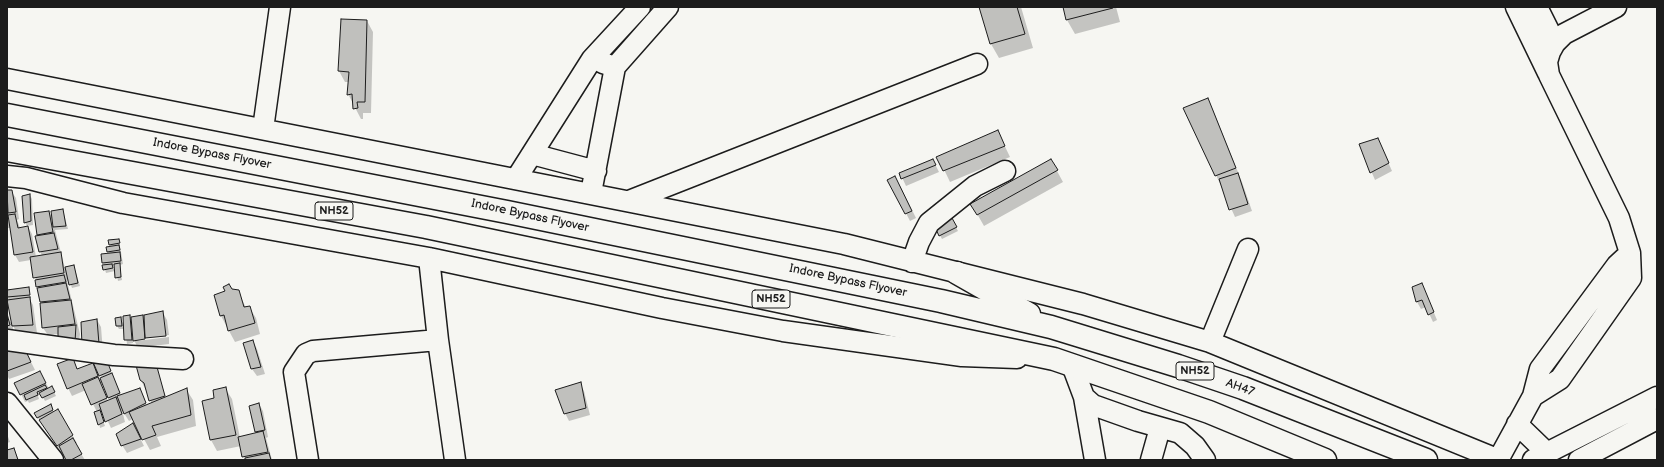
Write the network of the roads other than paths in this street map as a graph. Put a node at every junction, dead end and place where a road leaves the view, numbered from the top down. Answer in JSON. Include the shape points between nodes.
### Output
{"nodes":[{"id":1,"x":280,"y":7,"type":"edge"},
{"id":2,"x":640,"y":7,"type":"edge"},
{"id":3,"x":668,"y":7,"type":"edge"},
{"id":4,"x":1516,"y":7,"type":"edge"},
{"id":5,"x":1537,"y":7,"type":"edge"},
{"id":6,"x":1616,"y":7,"type":"edge"},
{"id":7,"x":1555,"y":43,"type":"junction"},
{"id":8,"x":592,"y":59,"type":"junction"},
{"id":9,"x":977,"y":64,"type":"dead end"},
{"id":10,"x":615,"y":67,"type":"junction"},
{"id":11,"x":1549,"y":75,"type":"junction"},
{"id":12,"x":7,"y":78,"type":"edge"},
{"id":13,"x":7,"y":115,"type":"edge"},
{"id":14,"x":263,"y":129,"type":"junction"},
{"id":15,"x":7,"y":150,"type":"edge"},
{"id":16,"x":532,"y":154,"type":"junction"},
{"id":17,"x":1005,"y":170,"type":"dead end"},
{"id":18,"x":596,"y":171,"type":"junction"},
{"id":19,"x":7,"y":176,"type":"edge"},
{"id":20,"x":516,"y":179,"type":"junction"},
{"id":21,"x":591,"y":193,"type":"junction"},
{"id":22,"x":629,"y":201,"type":"junction"},
{"id":23,"x":1248,"y":249,"type":"dead end"},
{"id":24,"x":429,"y":258,"type":"junction"},
{"id":25,"x":912,"y":262,"type":"junction"},
{"id":26,"x":957,"y":273,"type":"junction"},
{"id":27,"x":1051,"y":327,"type":"junction"},
{"id":28,"x":7,"y":340,"type":"edge"},
{"id":29,"x":438,"y":340,"type":"junction"},
{"id":30,"x":1210,"y":342,"type":"junction"},
{"id":31,"x":1045,"y":357,"type":"junction"},
{"id":32,"x":183,"y":359,"type":"dead end"},
{"id":33,"x":1072,"y":365,"type":"junction"},
{"id":34,"x":1084,"y":397,"type":"junction"},
{"id":35,"x":1657,"y":397,"type":"edge"},
{"id":36,"x":7,"y":403,"type":"edge"},
{"id":37,"x":1657,"y":419,"type":"edge"},
{"id":38,"x":1518,"y":424,"type":"junction"},
{"id":39,"x":1160,"y":428,"type":"junction"},
{"id":40,"x":1540,"y":456,"type":"edge"},
{"id":41,"x":53,"y":460,"type":"edge"},
{"id":42,"x":308,"y":460,"type":"edge"},
{"id":43,"x":455,"y":460,"type":"edge"},
{"id":44,"x":1095,"y":460,"type":"edge"},
{"id":45,"x":1151,"y":460,"type":"edge"},
{"id":46,"x":1205,"y":460,"type":"edge"},
{"id":47,"x":1325,"y":460,"type":"edge"},
{"id":48,"x":1426,"y":460,"type":"edge"},
{"id":49,"x":1498,"y":460,"type":"edge"},
{"id":50,"x":1579,"y":460,"type":"edge"}],
"edges":[{"from":1,"to":14,"type":"street"},
{"from":2,"to":8,"type":"street"},
{"from":3,"to":10,"type":"street"},
{"from":4,"to":11,"type":"street"},
{"from":5,"to":7,"type":"street"},
{"from":6,"to":7,"type":"street","via":[[1564,34]]},
{"from":7,"to":11,"type":"street","via":[[1548,62]]},
{"from":8,"to":10,"type":"street"},
{"from":8,"to":16,"type":"street"},
{"from":9,"to":22,"type":"street"},
{"from":10,"to":18,"type":"street"},
{"from":11,"to":38,"type":"street","via":[[1619,218],[1630,253],[1631,278],[1560,379],[1533,396]]},
{"from":12,"to":14,"type":"street"},
{"from":13,"to":27,"type":"highway","name":"Indore Bypass Flyover","number":"NH52","via":[[466,203],[942,300]]},
{"from":14,"to":20,"type":"street"},
{"from":15,"to":31,"type":"highway","number":"NH52","via":[[497,242]]},
{"from":16,"to":18,"type":"street"},
{"from":16,"to":20,"type":"street"},
{"from":17,"to":25,"type":"street","via":[[975,186],[929,223]]},
{"from":18,"to":21,"type":"street"},
{"from":19,"to":24,"type":"street","via":[[26,178],[123,203]]},
{"from":20,"to":21,"type":"street"},
{"from":21,"to":22,"type":"street"},
{"from":22,"to":25,"type":"street","via":[[844,244]]},
{"from":23,"to":30,"type":"street"},
{"from":24,"to":29,"type":"street"},
{"from":24,"to":31,"type":"street","via":[[783,332],[962,356]]},
{"from":25,"to":26,"type":"street"},
{"from":26,"to":27,"type":"highway"},
{"from":26,"to":30,"type":"street","via":[[1083,304]]},
{"from":27,"to":48,"type":"highway","name":"AH47","number":"NH52","via":[[1178,366]]},
{"from":28,"to":32,"type":"street","via":[[114,355]]},
{"from":29,"to":42,"type":"street","via":[[313,351],[306,354],[294,372]]},
{"from":29,"to":43,"type":"street"},
{"from":30,"to":49,"type":"street"},
{"from":31,"to":33,"type":"highway","number":"NH52"},
{"from":33,"to":34,"type":"street"},
{"from":33,"to":47,"type":"highway","number":"NH52","via":[[1208,412]]},
{"from":34,"to":39,"type":"street","via":[[1093,405]]},
{"from":34,"to":44,"type":"street"},
{"from":35,"to":40,"type":"street"},
{"from":36,"to":41,"type":"street"},
{"from":37,"to":50,"type":"street"},
{"from":38,"to":40,"type":"street"},
{"from":38,"to":49,"type":"street"},
{"from":39,"to":45,"type":"street"},
{"from":39,"to":46,"type":"street","via":[[1180,433],[1195,446]]}]}
